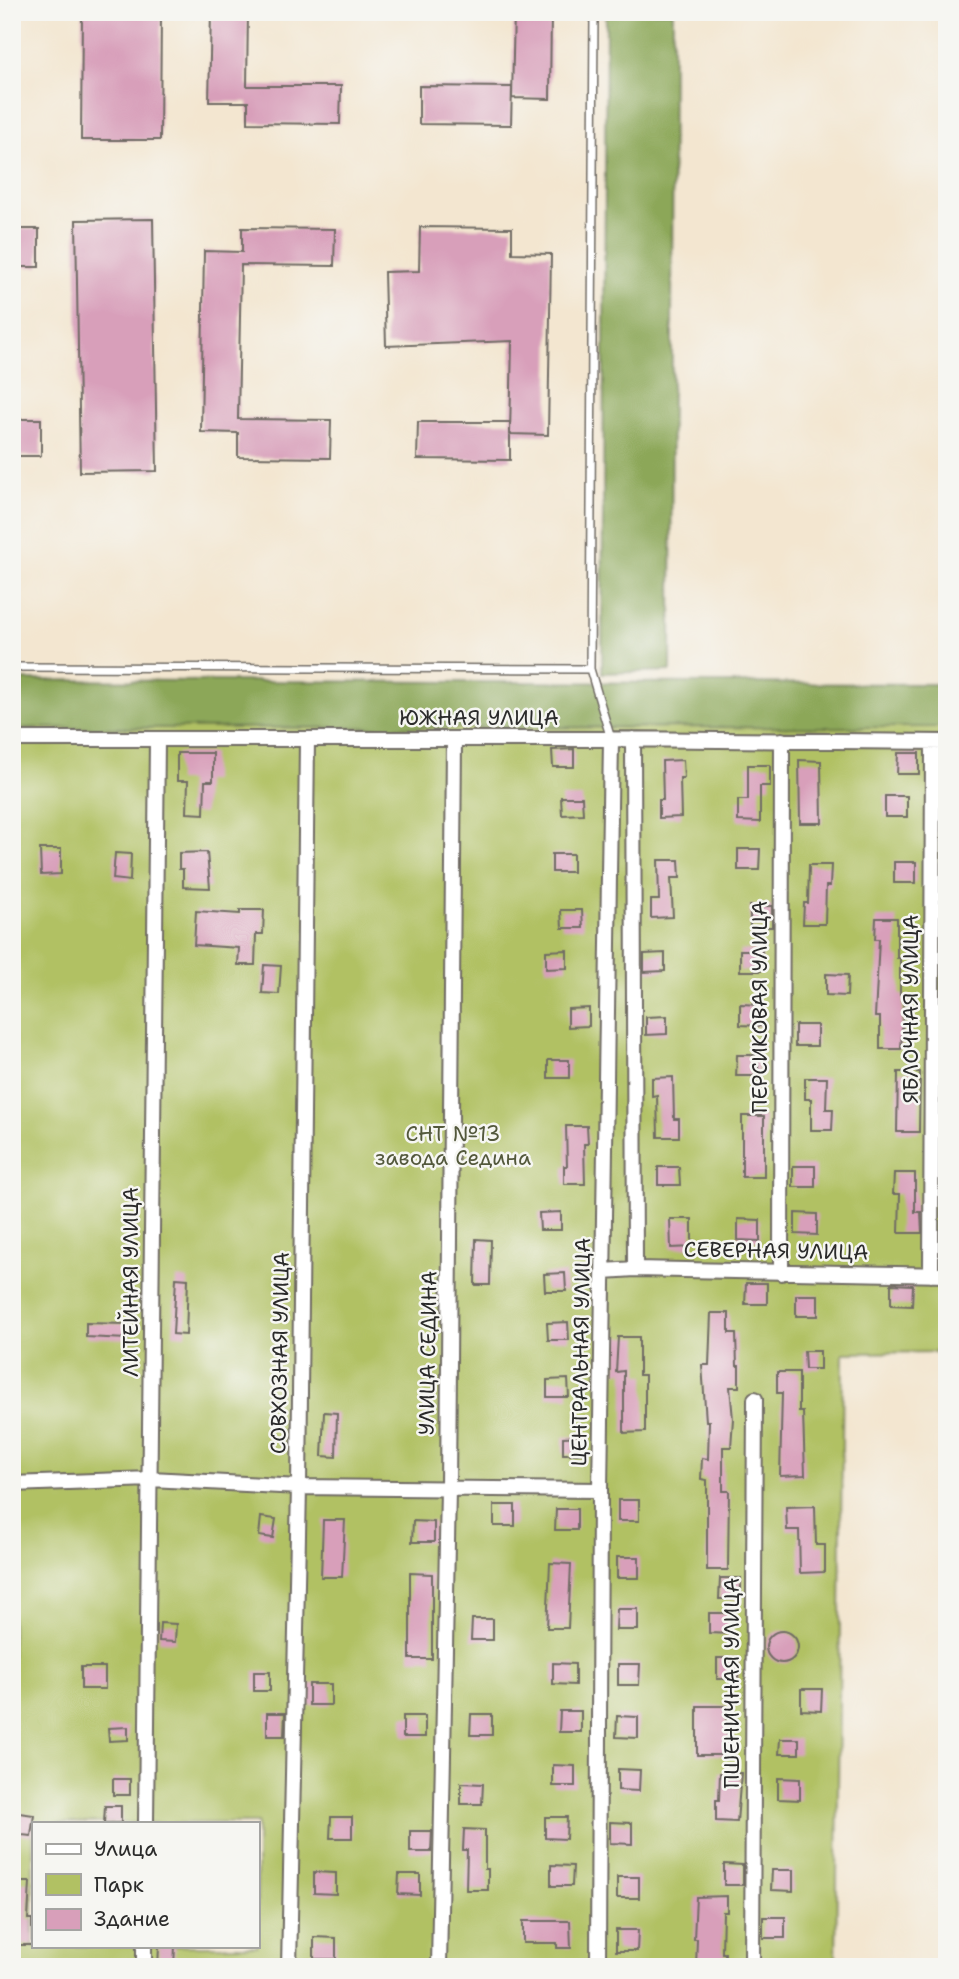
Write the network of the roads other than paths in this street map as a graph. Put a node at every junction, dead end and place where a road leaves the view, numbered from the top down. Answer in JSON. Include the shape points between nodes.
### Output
{"nodes":[{"id":1,"x":594,"y":12,"type":"edge"},
{"id":2,"x":12,"y":667,"type":"edge"},
{"id":3,"x":590,"y":669,"type":"junction"},
{"id":4,"x":12,"y":739,"type":"edge"},
{"id":5,"x":307,"y":739,"type":"junction"},
{"id":6,"x":611,"y":739,"type":"junction"},
{"id":7,"x":633,"y":739,"type":"junction"},
{"id":8,"x":157,"y":740,"type":"junction"},
{"id":9,"x":454,"y":740,"type":"junction"},
{"id":10,"x":782,"y":740,"type":"junction"},
{"id":11,"x":940,"y":743,"type":"edge"},
{"id":12,"x":635,"y":1269,"type":"junction"},
{"id":13,"x":604,"y":1271,"type":"junction"},
{"id":14,"x":781,"y":1273,"type":"junction"},
{"id":15,"x":931,"y":1275,"type":"junction"},
{"id":16,"x":947,"y":1275,"type":"edge"},
{"id":17,"x":755,"y":1399,"type":"dead end"},
{"id":18,"x":151,"y":1479,"type":"junction"},
{"id":19,"x":12,"y":1484,"type":"edge"},
{"id":20,"x":299,"y":1487,"type":"junction"},
{"id":21,"x":447,"y":1489,"type":"junction"},
{"id":22,"x":600,"y":1490,"type":"junction"},
{"id":23,"x":146,"y":1822,"type":"edge"},
{"id":24,"x":144,"y":1948,"type":"edge"},
{"id":25,"x":144,"y":1967,"type":"edge"},
{"id":26,"x":289,"y":1967,"type":"edge"},
{"id":27,"x":439,"y":1967,"type":"edge"},
{"id":28,"x":598,"y":1967,"type":"edge"},
{"id":29,"x":752,"y":1967,"type":"edge"}],
"edges":[{"from":1,"to":3,"type":"lane"},
{"from":2,"to":3,"type":"lane"},
{"from":3,"to":6,"type":"lane"},
{"from":4,"to":8,"type":"street","name":"ЮЖНАЯ УЛИЦА"},
{"from":5,"to":8,"type":"street","name":"ЮЖНАЯ УЛИЦА"},
{"from":5,"to":9,"type":"street","name":"ЮЖНАЯ УЛИЦА"},
{"from":5,"to":20,"type":"street","name":"СОВХОЗНАЯ УЛИЦА"},
{"from":6,"to":7,"type":"street","name":"ЮЖНАЯ УЛИЦА"},
{"from":6,"to":9,"type":"street","name":"ЮЖНАЯ УЛИЦА"},
{"from":6,"to":13,"type":"street","name":"ЦЕНТРАЛЬНАЯ УЛИЦА"},
{"from":7,"to":10,"type":"street","name":"ЮЖНАЯ УЛИЦА"},
{"from":7,"to":12,"type":"street"},
{"from":8,"to":18,"type":"street","name":"ЛИТЕЙНАЯ УЛИЦА"},
{"from":9,"to":21,"type":"street","name":"УЛИЦА СЕДИНА"},
{"from":10,"to":11,"type":"street","name":"ЮЖНАЯ УЛИЦА"},
{"from":10,"to":14,"type":"street","name":"ПЕРСИКОВАЯ УЛИЦА"},
{"from":11,"to":15,"type":"street","name":"ЯБЛОЧНАЯ УЛИЦА"},
{"from":12,"to":13,"type":"street","name":"СЕВЕРНАЯ УЛИЦА"},
{"from":12,"to":14,"type":"street","name":"СЕВЕРНАЯ УЛИЦА"},
{"from":13,"to":22,"type":"street","name":"ЦЕНТРАЛЬНАЯ УЛИЦА"},
{"from":14,"to":15,"type":"street","name":"СЕВЕРНАЯ УЛИЦА"},
{"from":15,"to":16,"type":"street","name":"СЕВЕРНАЯ УЛИЦА"},
{"from":17,"to":29,"type":"street","name":"ПШЕНИЧНАЯ УЛИЦА"},
{"from":18,"to":19,"type":"street"},
{"from":18,"to":20,"type":"street"},
{"from":18,"to":23,"type":"street","name":"ЛИТЕЙНАЯ УЛИЦА"},
{"from":20,"to":21,"type":"street"},
{"from":20,"to":26,"type":"street","name":"СОВХОЗНАЯ УЛИЦА"},
{"from":21,"to":22,"type":"street"},
{"from":21,"to":27,"type":"street","name":"УЛИЦА СЕДИНА"},
{"from":22,"to":28,"type":"street","name":"ЦЕНТРАЛЬНАЯ УЛИЦА"},
{"from":24,"to":25,"type":"street"}]}
